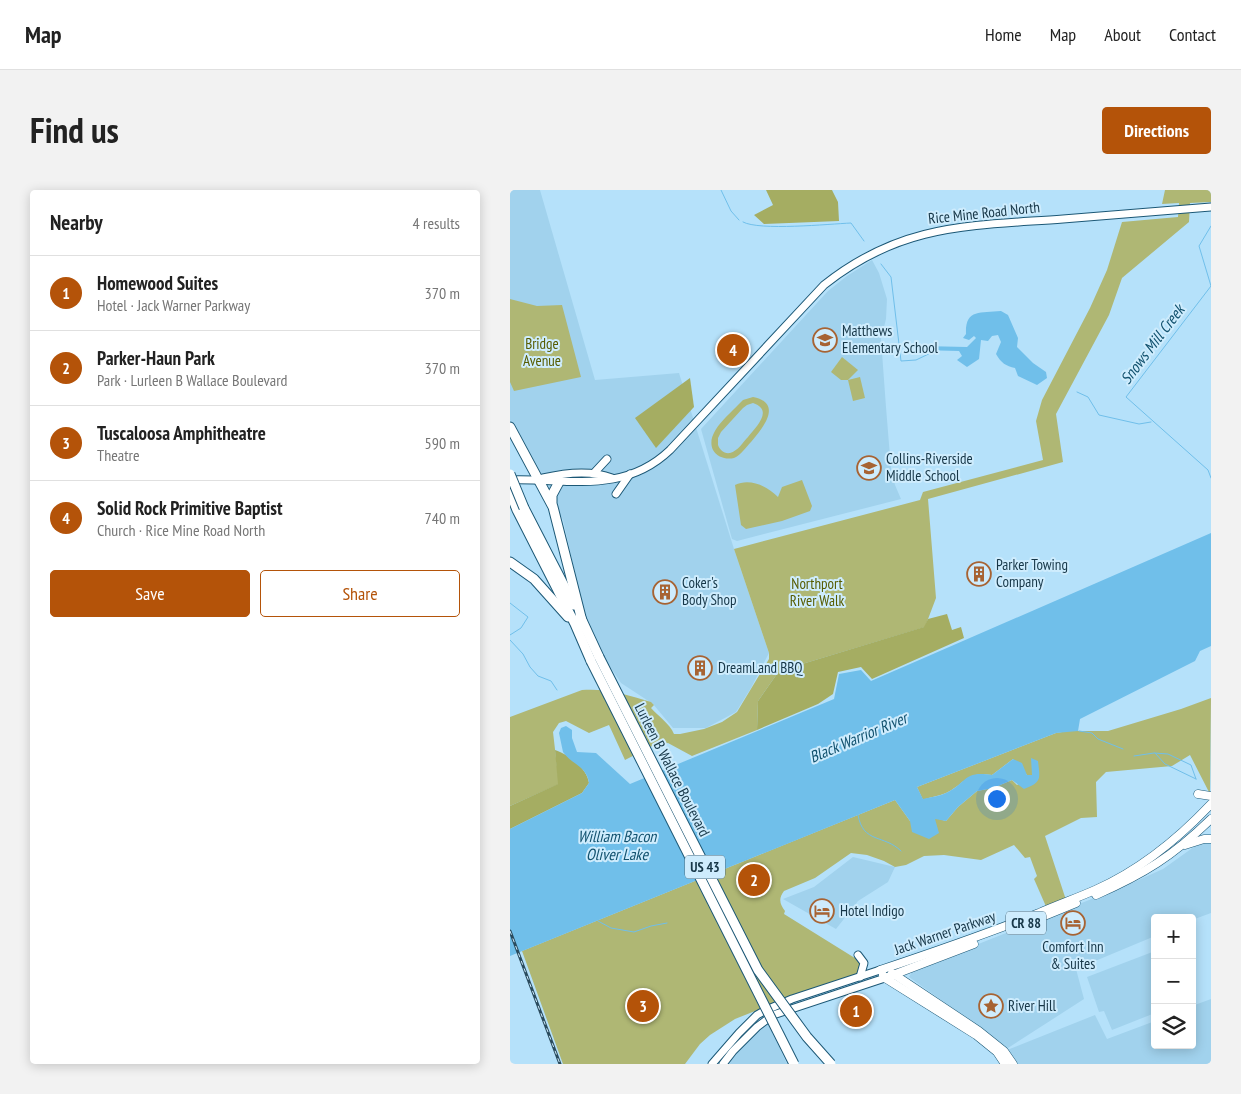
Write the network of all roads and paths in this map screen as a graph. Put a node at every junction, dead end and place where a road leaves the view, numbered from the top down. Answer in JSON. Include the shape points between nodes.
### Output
{"nodes":[{"id":1,"x":1210,"y":207,"type":"edge"},
{"id":2,"x":510,"y":427,"type":"edge"},
{"id":3,"x":607,"y":459,"type":"dead end"},
{"id":4,"x":510,"y":474,"type":"edge"},
{"id":5,"x":594,"y":474,"type":"junction"},
{"id":6,"x":630,"y":474,"type":"junction"},
{"id":7,"x":612,"y":478,"type":"junction"},
{"id":8,"x":538,"y":479,"type":"junction"},
{"id":9,"x":510,"y":480,"type":"edge"},
{"id":10,"x":559,"y":482,"type":"junction"},
{"id":11,"x":510,"y":492,"type":"edge"},
{"id":12,"x":616,"y":494,"type":"dead end"},
{"id":13,"x":553,"y":507,"type":"junction"},
{"id":14,"x":521,"y":509,"type":"junction"},
{"id":15,"x":510,"y":562,"type":"edge"},
{"id":16,"x":578,"y":622,"type":"junction"},
{"id":17,"x":595,"y":659,"type":"junction"},
{"id":18,"x":1198,"y":794,"type":"dead end"},
{"id":19,"x":1211,"y":796,"type":"edge"},
{"id":20,"x":1210,"y":808,"type":"edge"},
{"id":21,"x":1211,"y":819,"type":"edge"},
{"id":22,"x":1211,"y":839,"type":"edge"},
{"id":23,"x":1183,"y":845,"type":"junction"},
{"id":24,"x":858,"y":954,"type":"dead end"},
{"id":25,"x":913,"y":967,"type":"junction"},
{"id":26,"x":880,"y":970,"type":"junction"},
{"id":27,"x":895,"y":974,"type":"junction"},
{"id":28,"x":860,"y":976,"type":"junction"},
{"id":29,"x":885,"y":978,"type":"junction"},
{"id":30,"x":910,"y":984,"type":"junction"},
{"id":31,"x":712,"y":1064,"type":"edge"},
{"id":32,"x":723,"y":1064,"type":"edge"},
{"id":33,"x":794,"y":1064,"type":"edge"},
{"id":34,"x":831,"y":1064,"type":"edge"},
{"id":35,"x":1006,"y":1064,"type":"edge"},
{"id":36,"x":1013,"y":1064,"type":"edge"}],
"edges":[{"from":1,"to":6,"type":"main road","name":"Rice Mine Road North","via":[[972,226],[925,233],[897,242],[848,266],[824,285],[670,450],[650,466]]},
{"from":2,"to":8,"type":"highway"},
{"from":3,"to":5,"type":"main road"},
{"from":4,"to":14,"type":"highway","name":"Lurleen B Wallace Boulevard","number":"US 43","bridge":true},
{"from":5,"to":7,"type":"main road"},
{"from":5,"to":8,"type":"main road"},
{"from":6,"to":7,"type":"main road","name":"Rice Mine Road North"},
{"from":6,"to":12,"type":"main road"},
{"from":7,"to":10,"type":"main road","name":"Rice Mine Road North"},
{"from":8,"to":9,"type":"main road"},
{"from":8,"to":10,"type":"main road","name":"Rice Mine Road North"},
{"from":8,"to":13,"type":"highway"},
{"from":10,"to":13,"type":"highway","via":[[552,495]]},
{"from":11,"to":14,"type":"highway","name":"Lurleen B Wallace Boulevard","number":"US 43"},
{"from":13,"to":16,"type":"highway","via":[[565,548]]},
{"from":14,"to":16,"type":"highway","name":"Lurleen B Wallace Boulevard","number":"US 43"},
{"from":15,"to":16,"type":"highway","via":[[534,579]]},
{"from":16,"to":17,"type":"highway","name":"Lurleen B Wallace Boulevard","number":"US 43"},
{"from":17,"to":33,"type":"highway","name":"Lurleen B Wallace Boulevard","number":"US 43","bridge":true},
{"from":17,"to":34,"type":"highway","name":"Lurleen B Wallace Boulevard","number":"US 43","bridge":true,"via":[[758,970]]},
{"from":18,"to":19,"type":"main road"},
{"from":20,"to":26,"type":"main road","name":"Jack Warner Parkway","via":[[1145,862],[1105,886],[952,946]]},
{"from":21,"to":23,"type":"main road","name":"Jack Warner Parkway","number":"CR 88"},
{"from":22,"to":23,"type":"main road"},
{"from":23,"to":25,"type":"main road","name":"Jack Warner Parkway","number":"CR 88","via":[[1138,876],[1111,889]]},
{"from":24,"to":28,"type":"main road","via":[[864,963]]},
{"from":25,"to":27,"type":"main road","name":"Jack Warner Parkway","number":"CR 88"},
{"from":25,"to":30,"type":"main road","via":[[907,972]]},
{"from":26,"to":27,"type":"main road"},
{"from":26,"to":28,"type":"main road","name":"Jack Warner Parkway"},
{"from":26,"to":29,"type":"main road"},
{"from":27,"to":29,"type":"main road","name":"Jack Warner Parkway","number":"CR 88"},
{"from":27,"to":30,"type":"main road"},
{"from":28,"to":31,"type":"main road","name":"Jack Warner Parkway","via":[[757,1014]]},
{"from":29,"to":32,"type":"main road","name":"Jack Warner Parkway","number":"CR 88","via":[[773,1015],[756,1027]]},
{"from":29,"to":35,"type":"main road","via":[[976,1035]]},
{"from":30,"to":36,"type":"main road","via":[[979,1030],[1004,1051]]}]}
